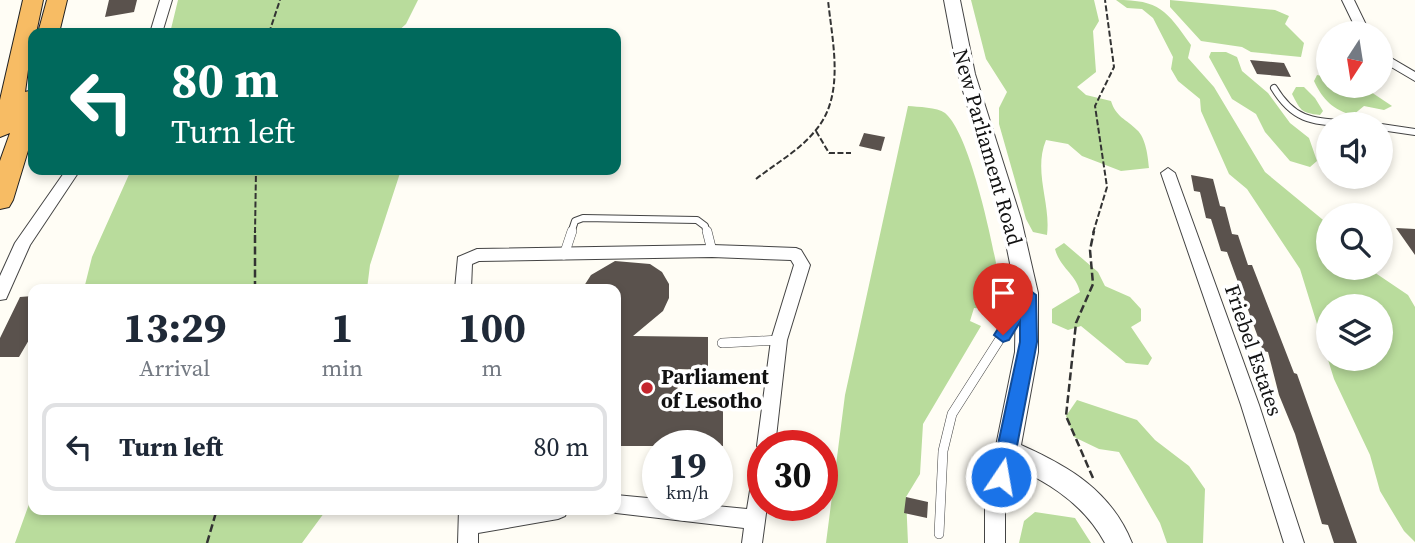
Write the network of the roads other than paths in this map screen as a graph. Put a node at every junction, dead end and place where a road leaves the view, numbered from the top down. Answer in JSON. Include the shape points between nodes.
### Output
{"nodes":[{"id":1,"x":33,"y":0,"type":"edge"},
{"id":2,"x":57,"y":0,"type":"edge"},
{"id":3,"x":166,"y":0,"type":"edge"},
{"id":4,"x":952,"y":0,"type":"edge"},
{"id":5,"x":1348,"y":0,"type":"edge"},
{"id":6,"x":1358,"y":21,"type":"edge"},
{"id":7,"x":50,"y":28,"type":"edge"},
{"id":8,"x":158,"y":28,"type":"edge"},
{"id":9,"x":1393,"y":63,"type":"edge"},
{"id":10,"x":1415,"y":77,"type":"edge"},
{"id":11,"x":1274,"y":88,"type":"dead end"},
{"id":12,"x":28,"y":113,"type":"edge"},
{"id":13,"x":1316,"y":120,"type":"edge"},
{"id":14,"x":0,"y":129,"type":"edge"},
{"id":15,"x":1393,"y":129,"type":"edge"},
{"id":16,"x":1415,"y":132,"type":"edge"},
{"id":17,"x":1168,"y":173,"type":"dead end"},
{"id":18,"x":70,"y":175,"type":"edge"},
{"id":19,"x":0,"y":200,"type":"edge"},
{"id":20,"x":712,"y":251,"type":"junction"},
{"id":21,"x":564,"y":255,"type":"junction"},
{"id":22,"x":463,"y":284,"type":"edge"},
{"id":23,"x":0,"y":294,"type":"edge"},
{"id":24,"x":1028,"y":295,"type":"junction"},
{"id":25,"x":779,"y":340,"type":"junction"},
{"id":26,"x":722,"y":343,"type":"dead end"},
{"id":27,"x":768,"y":430,"type":"edge"},
{"id":28,"x":1007,"y":451,"type":"junction"},
{"id":29,"x":621,"y":505,"type":"edge"},
{"id":30,"x":526,"y":515,"type":"edge"},
{"id":31,"x":747,"y":519,"type":"edge"},
{"id":32,"x":756,"y":521,"type":"edge"},
{"id":33,"x":468,"y":526,"type":"edge"},
{"id":34,"x":939,"y":534,"type":"dead end"},
{"id":35,"x":752,"y":543,"type":"edge"},
{"id":36,"x":995,"y":543,"type":"edge"},
{"id":37,"x":1119,"y":543,"type":"edge"},
{"id":38,"x":1294,"y":543,"type":"edge"}],
"edges":[{"from":1,"to":14,"type":"highway","via":[[10,107]]},
{"from":2,"to":7,"type":"highway"},
{"from":3,"to":8,"type":"street"},
{"from":4,"to":24,"type":"street","name":"New Parliament Road","via":[[964,72],[1016,235]]},
{"from":5,"to":6,"type":"street"},
{"from":9,"to":10,"type":"street"},
{"from":11,"to":13,"type":"lane","via":[[1289,112]]},
{"from":12,"to":19,"type":"highway"},
{"from":15,"to":16,"type":"lane"},
{"from":17,"to":38,"type":"street","name":"Friebel Estates"},
{"from":18,"to":23,"type":"street","via":[[23,243]]},
{"from":20,"to":21,"type":"street"},
{"from":20,"to":21,"type":"lane","via":[[705,226],[697,220],[583,218],[570,229]]},
{"from":20,"to":25,"type":"street","via":[[786,251],[801,258]]},
{"from":21,"to":22,"type":"street","via":[[470,257],[462,266]]},
{"from":24,"to":28,"type":"street","name":"New Parliament Road","via":[[1028,342]]},
{"from":24,"to":34,"type":"lane","via":[[953,414],[943,451]]},
{"from":25,"to":26,"type":"lane"},
{"from":25,"to":27,"type":"street"},
{"from":28,"to":36,"type":"street","name":"New Parliament Road","via":[[995,503]]},
{"from":28,"to":37,"type":"street","via":[[1061,475],[1087,493]]},
{"from":29,"to":31,"type":"street"},
{"from":30,"to":33,"type":"street"},
{"from":32,"to":35,"type":"street"}]}
